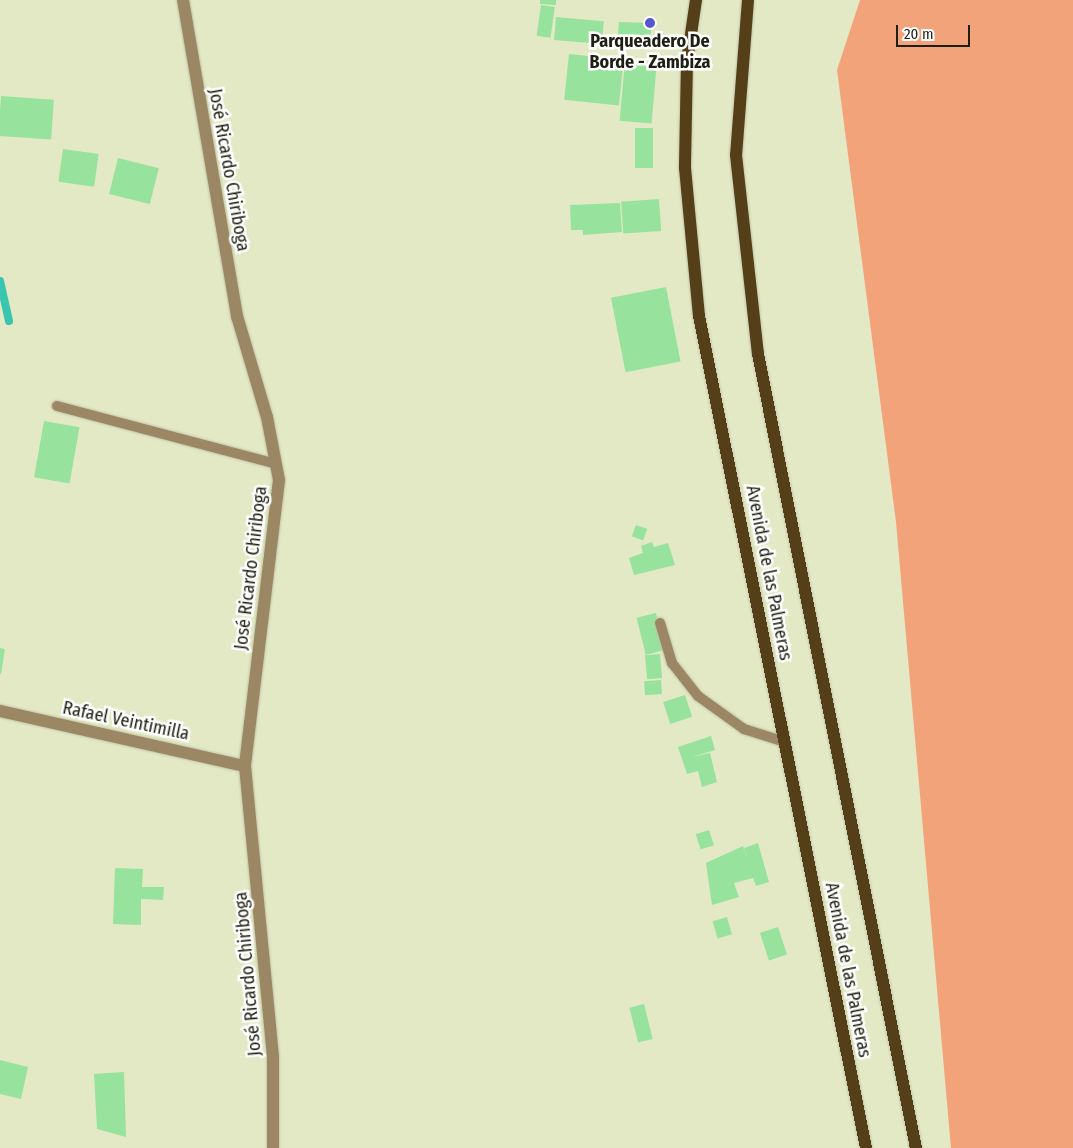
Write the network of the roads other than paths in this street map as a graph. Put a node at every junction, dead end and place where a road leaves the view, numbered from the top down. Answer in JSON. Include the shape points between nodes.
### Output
{"nodes":[{"id":1,"x":183,"y":0,"type":"edge"},
{"id":2,"x":696,"y":0,"type":"edge"},
{"id":3,"x":748,"y":0,"type":"edge"},
{"id":4,"x":57,"y":406,"type":"dead end"},
{"id":5,"x":276,"y":464,"type":"junction"},
{"id":6,"x":660,"y":624,"type":"dead end"},
{"id":7,"x":0,"y":712,"type":"edge"},
{"id":8,"x":784,"y":742,"type":"junction"},
{"id":9,"x":245,"y":766,"type":"junction"},
{"id":10,"x":273,"y":1148,"type":"edge"},
{"id":11,"x":866,"y":1148,"type":"edge"},
{"id":12,"x":916,"y":1148,"type":"edge"}],
"edges":[{"from":1,"to":5,"type":"street","name":"José Ricardo Chiriboga","via":[[237,316]]},
{"from":2,"to":8,"type":"main road","name":"Avenida de las Palmeras","via":[[687,61],[685,168],[700,316]]},
{"from":3,"to":12,"type":"main road","name":"Avenida de las Palmeras","via":[[736,155],[758,354]]},
{"from":4,"to":5,"type":"lane"},
{"from":5,"to":9,"type":"street","name":"José Ricardo Chiriboga","via":[[279,480]]},
{"from":6,"to":8,"type":"lane","via":[[672,663],[698,696],[744,729]]},
{"from":7,"to":9,"type":"street","name":"Rafael Veintimilla"},
{"from":8,"to":11,"type":"main road","name":"Avenida de las Palmeras"},
{"from":9,"to":10,"type":"street","name":"José Ricardo Chiriboga","via":[[273,1057]]}]}
